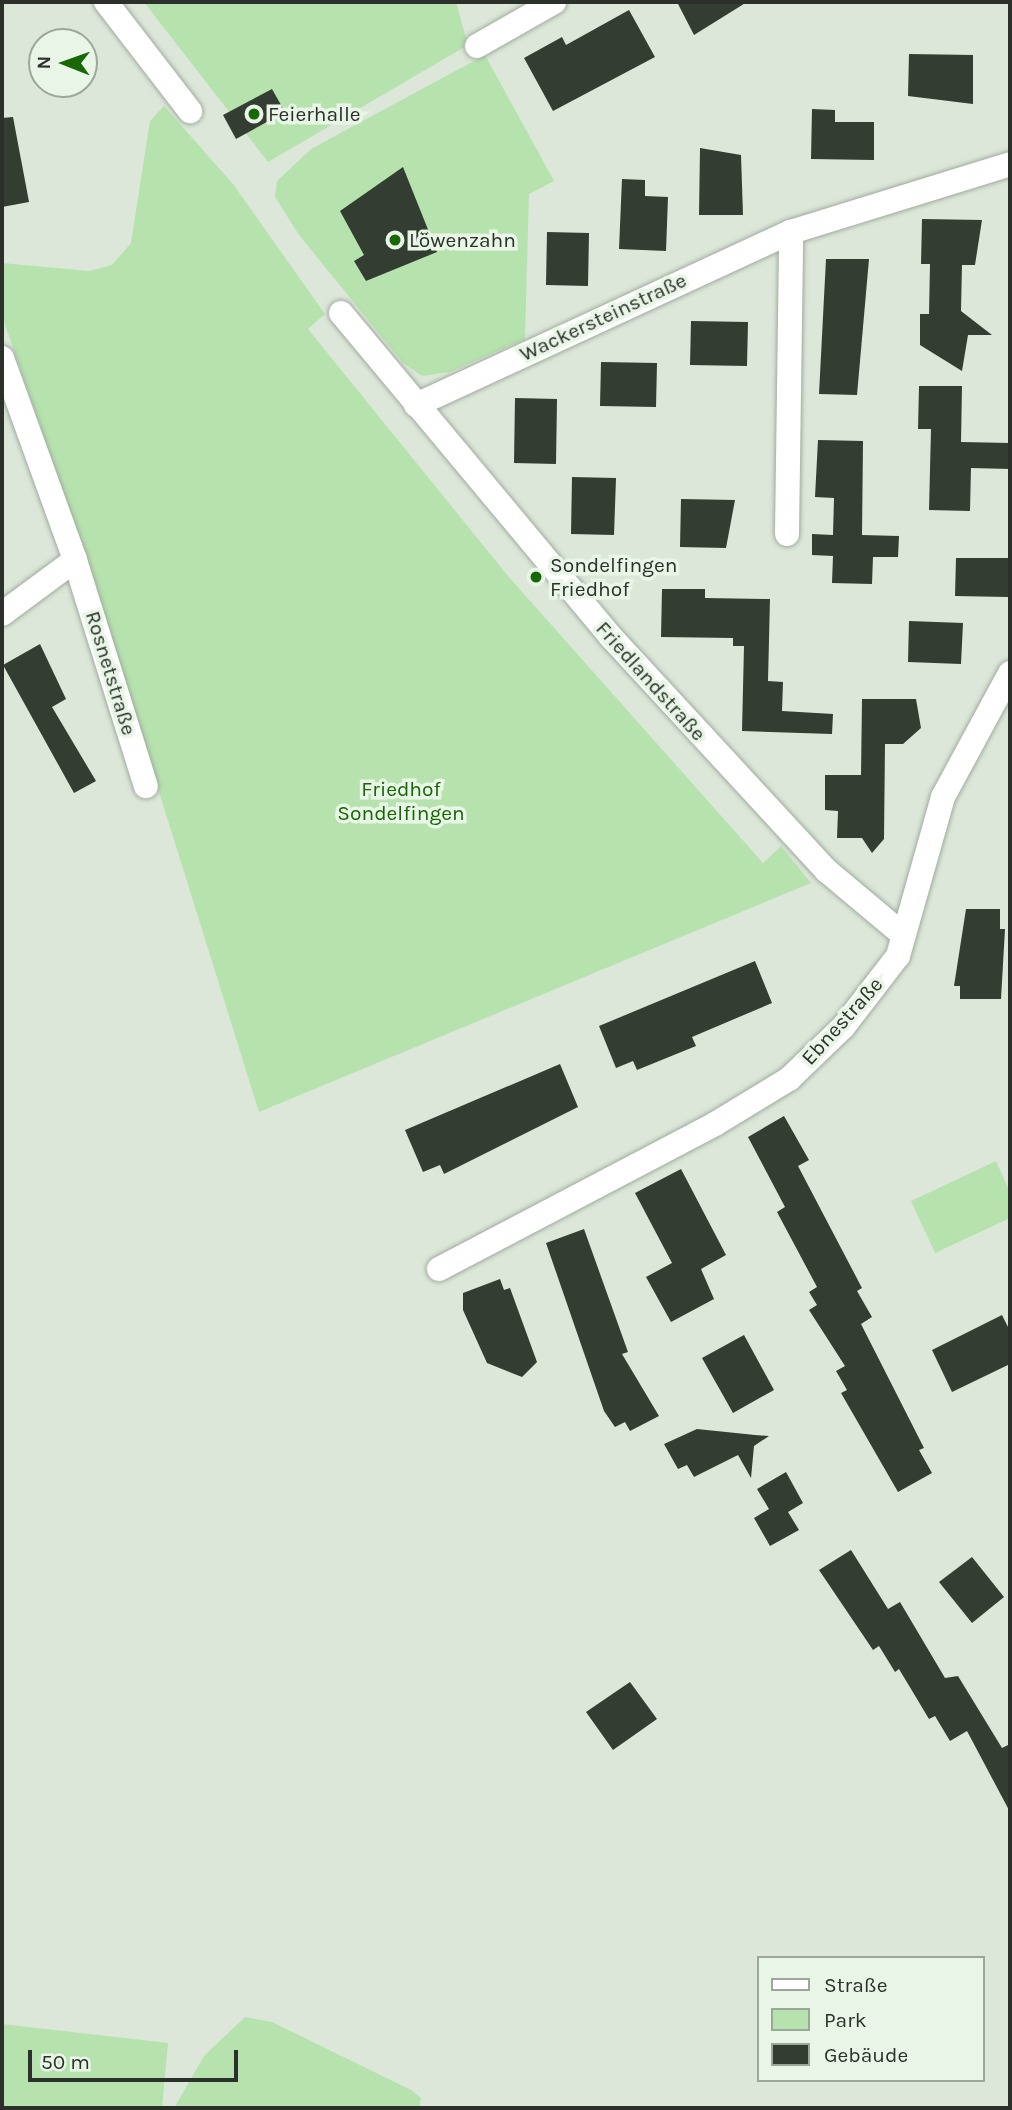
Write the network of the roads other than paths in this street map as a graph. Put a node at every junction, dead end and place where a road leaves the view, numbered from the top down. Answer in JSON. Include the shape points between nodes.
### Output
{"nodes":[{"id":1,"x":106,"y":2,"type":"edge"},
{"id":2,"x":554,"y":2,"type":"edge"},
{"id":3,"x":477,"y":46,"type":"dead end"},
{"id":4,"x":190,"y":111,"type":"dead end"},
{"id":5,"x":1010,"y":164,"type":"edge"},
{"id":6,"x":791,"y":232,"type":"junction"},
{"id":7,"x":341,"y":313,"type":"dead end"},
{"id":8,"x":2,"y":358,"type":"edge"},
{"id":9,"x":416,"y":405,"type":"junction"},
{"id":10,"x":788,"y":534,"type":"dead end"},
{"id":11,"x":75,"y":559,"type":"junction"},
{"id":12,"x":2,"y":614,"type":"edge"},
{"id":13,"x":1010,"y":673,"type":"edge"},
{"id":14,"x":146,"y":786,"type":"dead end"},
{"id":15,"x":901,"y":933,"type":"junction"},
{"id":16,"x":439,"y":1269,"type":"dead end"}],
"edges":[{"from":1,"to":4,"type":"street"},
{"from":2,"to":3,"type":"street"},
{"from":5,"to":6,"type":"street","name":"Wackersteinstraße"},
{"from":6,"to":9,"type":"street","name":"Wackersteinstraße"},
{"from":6,"to":10,"type":"street"},
{"from":7,"to":9,"type":"street","name":"Friedlandstraße"},
{"from":8,"to":11,"type":"street","name":"Rosnetstraße"},
{"from":9,"to":15,"type":"street","name":"Friedlandstraße","via":[[722,759],[827,871]]},
{"from":11,"to":12,"type":"street"},
{"from":11,"to":14,"type":"street","name":"Rosnetstraße"},
{"from":13,"to":15,"type":"street","name":"Ebnestraße","via":[[943,797]]},
{"from":15,"to":16,"type":"street","name":"Ebnestraße","via":[[898,956],[844,1026],[789,1079]]}]}
